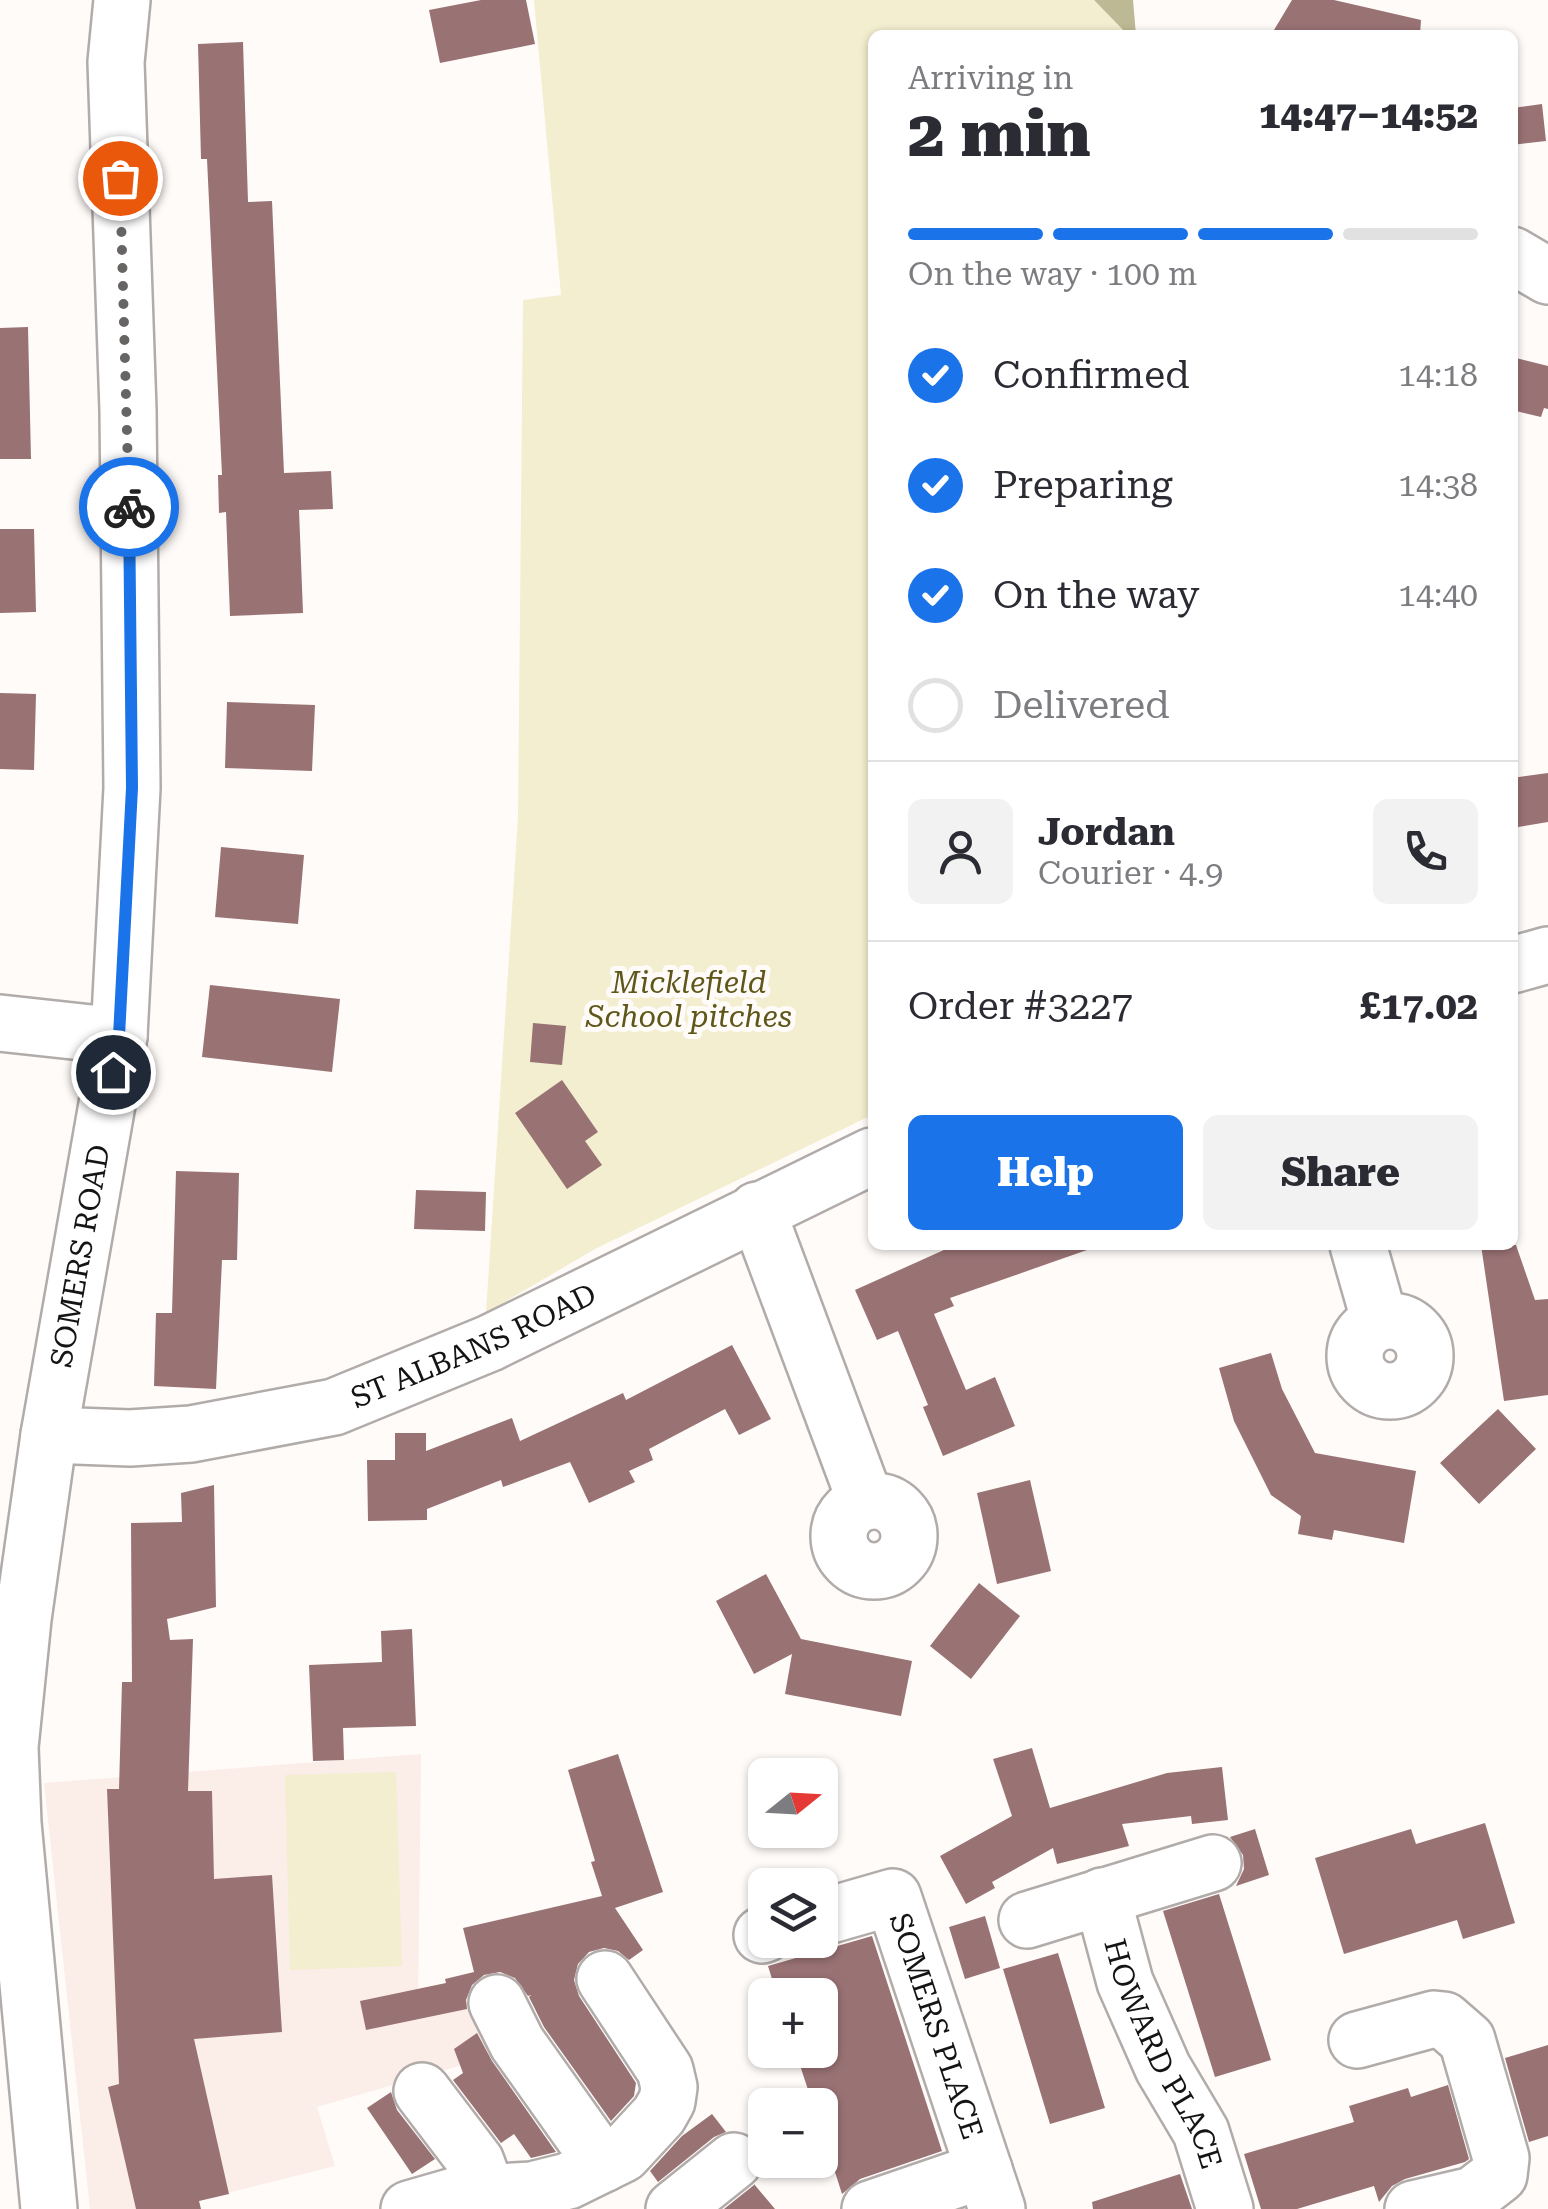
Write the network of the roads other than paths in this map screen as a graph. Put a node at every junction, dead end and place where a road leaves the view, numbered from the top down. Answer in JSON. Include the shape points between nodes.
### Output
{"nodes":[{"id":1,"x":122,"y":0,"type":"edge"},
{"id":2,"x":1518,"y":259,"type":"edge"},
{"id":3,"x":1548,"y":276,"type":"edge"},
{"id":4,"x":1548,"y":956,"type":"edge"},
{"id":5,"x":1518,"y":964,"type":"edge"},
{"id":6,"x":0,"y":1023,"type":"edge"},
{"id":7,"x":119,"y":1036,"type":"junction"},
{"id":8,"x":868,"y":1158,"type":"edge"},
{"id":9,"x":757,"y":1210,"type":"junction"},
{"id":10,"x":1359,"y":1250,"type":"edge"},
{"id":11,"x":1380,"y":1322,"type":"dead end"},
{"id":12,"x":50,"y":1435,"type":"junction"},
{"id":13,"x":20,"y":1491,"type":"edge"},
{"id":14,"x":866,"y":1502,"type":"dead end"},
{"id":15,"x":1214,"y":1862,"type":"dead end"},
{"id":16,"x":1102,"y":1896,"type":"junction"},
{"id":17,"x":838,"y":1913,"type":"edge"},
{"id":18,"x":1027,"y":1920,"type":"dead end"},
{"id":19,"x":605,"y":1979,"type":"dead end"},
{"id":20,"x":497,"y":2003,"type":"dead end"},
{"id":21,"x":1357,"y":2040,"type":"dead end"},
{"id":22,"x":422,"y":2091,"type":"dead end"},
{"id":23,"x":613,"y":2159,"type":"junction"},
{"id":24,"x":734,"y":2161,"type":"dead end"},
{"id":25,"x":990,"y":2190,"type":"edge"},
{"id":26,"x":486,"y":2192,"type":"junction"},
{"id":27,"x":49,"y":2209,"type":"edge"},
{"id":28,"x":409,"y":2209,"type":"edge"},
{"id":29,"x":672,"y":2209,"type":"edge"},
{"id":30,"x":870,"y":2209,"type":"edge"},
{"id":31,"x":1225,"y":2209,"type":"edge"},
{"id":32,"x":1413,"y":2209,"type":"edge"}],
"edges":[{"from":1,"to":7,"type":"street","name":"SOMERS ROAD","via":[[116,62],[132,788]]},
{"from":2,"to":3,"type":"street"},
{"from":4,"to":5,"type":"street"},
{"from":6,"to":7,"type":"street"},
{"from":7,"to":12,"type":"street","name":"SOMERS ROAD"},
{"from":8,"to":9,"type":"street","name":"ST ALBANS ROAD"},
{"from":9,"to":12,"type":"street","name":"ST ALBANS ROAD","via":[[490,1343],[334,1407],[191,1434]]},
{"from":9,"to":14,"type":"street"},
{"from":10,"to":11,"type":"street"},
{"from":12,"to":13,"type":"street","name":"SOMERS ROAD"},
{"from":13,"to":27,"type":"street","name":"SOMERS ROAD","via":[[23,1618],[10,1747]]},
{"from":15,"to":16,"type":"street","name":"HOWARD PLACE"},
{"from":16,"to":18,"type":"street","name":"HOWARD PLACE"},
{"from":16,"to":31,"type":"street","name":"HOWARD PLACE","via":[[1125,1982],[1201,2132]]},
{"from":17,"to":25,"type":"street","name":"SOMERS PLACE","via":[[893,1898]]},
{"from":19,"to":23,"type":"street","via":[[665,2070],[669,2087],[659,2115]]},
{"from":20,"to":23,"type":"street","via":[[517,2043]]},
{"from":21,"to":32,"type":"street","via":[[1444,2020],[1466,2040],[1475,2061],[1501,2158],[1499,2175],[1473,2195]]},
{"from":22,"to":26,"type":"street","via":[[476,2162]]},
{"from":23,"to":26,"type":"street","via":[[568,2182]]},
{"from":23,"to":29,"type":"street"},
{"from":24,"to":29,"type":"street"},
{"from":25,"to":30,"type":"street","name":"SOMERS PLACE"},
{"from":26,"to":28,"type":"street"}]}
